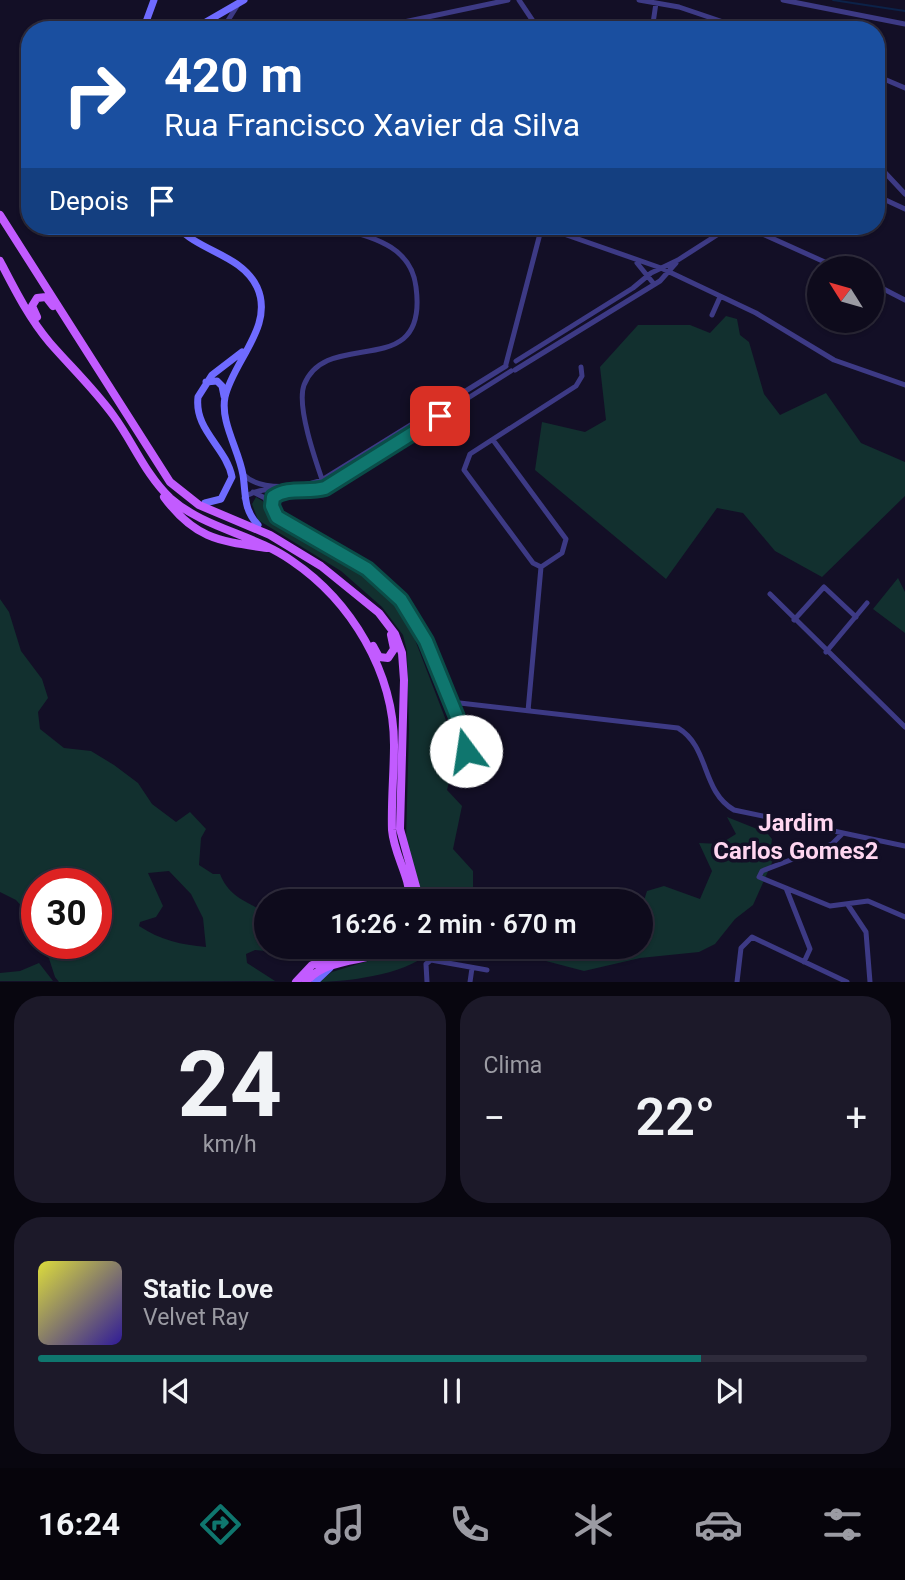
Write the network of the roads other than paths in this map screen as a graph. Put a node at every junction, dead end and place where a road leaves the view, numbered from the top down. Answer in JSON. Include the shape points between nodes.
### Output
{"nodes":[{"id":1,"x":154,"y":0,"type":"edge"},
{"id":2,"x":508,"y":0,"type":"edge"},
{"id":3,"x":519,"y":0,"type":"edge"},
{"id":4,"x":641,"y":0,"type":"edge"},
{"id":5,"x":783,"y":0,"type":"edge"},
{"id":6,"x":241,"y":2,"type":"edge"},
{"id":7,"x":656,"y":3,"type":"junction"},
{"id":8,"x":146,"y":21,"type":"edge"},
{"id":9,"x":208,"y":21,"type":"edge"},
{"id":10,"x":228,"y":21,"type":"edge"},
{"id":11,"x":409,"y":21,"type":"edge"},
{"id":12,"x":533,"y":21,"type":"edge"},
{"id":13,"x":653,"y":21,"type":"edge"},
{"id":14,"x":722,"y":21,"type":"edge"},
{"id":15,"x":905,"y":24,"type":"edge"},
{"id":16,"x":885,"y":79,"type":"edge"},
{"id":17,"x":905,"y":79,"type":"edge"},
{"id":18,"x":895,"y":83,"type":"junction"},
{"id":19,"x":905,"y":88,"type":"edge"},
{"id":20,"x":885,"y":173,"type":"edge"},
{"id":21,"x":905,"y":194,"type":"edge"},
{"id":22,"x":885,"y":200,"type":"edge"},
{"id":23,"x":905,"y":209,"type":"edge"},
{"id":24,"x":0,"y":215,"type":"edge"},
{"id":25,"x":187,"y":235,"type":"edge"},
{"id":26,"x":362,"y":235,"type":"edge"},
{"id":27,"x":540,"y":235,"type":"edge"},
{"id":28,"x":566,"y":235,"type":"edge"},
{"id":29,"x":715,"y":235,"type":"edge"},
{"id":30,"x":765,"y":235,"type":"edge"},
{"id":31,"x":811,"y":256,"type":"edge"},
{"id":32,"x":678,"y":260,"type":"junction"},
{"id":33,"x":0,"y":261,"type":"edge"},
{"id":34,"x":634,"y":261,"type":"junction"},
{"id":35,"x":660,"y":268,"type":"junction"},
{"id":36,"x":667,"y":274,"type":"junction"},
{"id":37,"x":648,"y":276,"type":"junction"},
{"id":38,"x":654,"y":284,"type":"junction"},
{"id":39,"x":884,"y":289,"type":"edge"},
{"id":40,"x":720,"y":297,"type":"junction"},
{"id":41,"x":905,"y":299,"type":"edge"},
{"id":42,"x":712,"y":315,"type":"dead end"},
{"id":43,"x":512,"y":341,"type":"junction"},
{"id":44,"x":246,"y":349,"type":"junction"},
{"id":45,"x":526,"y":354,"type":"junction"},
{"id":46,"x":515,"y":360,"type":"junction"},
{"id":47,"x":530,"y":360,"type":"junction"},
{"id":48,"x":506,"y":365,"type":"junction"},
{"id":49,"x":581,"y":367,"type":"dead end"},
{"id":50,"x":513,"y":371,"type":"junction"},
{"id":51,"x":206,"y":382,"type":"junction"},
{"id":52,"x":905,"y":385,"type":"edge"},
{"id":53,"x":224,"y":400,"type":"junction"},
{"id":54,"x":117,"y":401,"type":"junction"},
{"id":55,"x":128,"y":417,"type":"junction"},
{"id":56,"x":493,"y":440,"type":"junction"},
{"id":57,"x":243,"y":474,"type":"junction"},
{"id":58,"x":322,"y":480,"type":"junction"},
{"id":59,"x":157,"y":483,"type":"junction"},
{"id":60,"x":325,"y":488,"type":"junction"},
{"id":61,"x":270,"y":491,"type":"junction"},
{"id":62,"x":253,"y":492,"type":"junction"},
{"id":63,"x":244,"y":498,"type":"junction"},
{"id":64,"x":205,"y":503,"type":"junction"},
{"id":65,"x":277,"y":517,"type":"junction"},
{"id":66,"x":205,"y":521,"type":"junction"},
{"id":67,"x":258,"y":525,"type":"junction"},
{"id":68,"x":278,"y":551,"type":"junction"},
{"id":69,"x":321,"y":566,"type":"junction"},
{"id":70,"x":541,"y":567,"type":"junction"},
{"id":71,"x":770,"y":594,"type":"dead end"},
{"id":72,"x":867,"y":603,"type":"dead end"},
{"id":73,"x":856,"y":617,"type":"junction"},
{"id":74,"x":793,"y":620,"type":"junction"},
{"id":75,"x":826,"y":652,"type":"junction"},
{"id":76,"x":451,"y":702,"type":"junction"},
{"id":77,"x":528,"y":711,"type":"junction"},
{"id":78,"x":905,"y":727,"type":"edge"},
{"id":79,"x":460,"y":785,"type":"dead end"},
{"id":80,"x":842,"y":834,"type":"junction"},
{"id":81,"x":905,"y":846,"type":"edge"},
{"id":82,"x":786,"y":888,"type":"junction"},
{"id":83,"x":409,"y":889,"type":"edge"},
{"id":84,"x":417,"y":889,"type":"edge"},
{"id":85,"x":848,"y":905,"type":"junction"},
{"id":86,"x":905,"y":917,"type":"edge"},
{"id":87,"x":333,"y":959,"type":"edge"},
{"id":88,"x":362,"y":959,"type":"edge"},
{"id":89,"x":803,"y":962,"type":"junction"},
{"id":90,"x":334,"y":965,"type":"junction"},
{"id":91,"x":472,"y":968,"type":"junction"},
{"id":92,"x":487,"y":970,"type":"dead end"},
{"id":93,"x":315,"y":981,"type":"edge"},
{"id":94,"x":296,"y":982,"type":"edge"},
{"id":95,"x":306,"y":982,"type":"edge"},
{"id":96,"x":427,"y":982,"type":"edge"},
{"id":97,"x":470,"y":982,"type":"edge"},
{"id":98,"x":737,"y":982,"type":"edge"},
{"id":99,"x":847,"y":982,"type":"edge"},
{"id":100,"x":870,"y":982,"type":"edge"}],
"edges":[{"from":1,"to":8,"type":"main road"},
{"from":2,"to":11,"type":"street"},
{"from":3,"to":12,"type":"street"},
{"from":4,"to":7,"type":"street"},
{"from":5,"to":15,"type":"street"},
{"from":6,"to":9,"type":"main road"},
{"from":6,"to":10,"type":"street"},
{"from":7,"to":13,"type":"street"},
{"from":7,"to":14,"type":"street"},
{"from":16,"to":18,"type":"street"},
{"from":17,"to":18,"type":"street"},
{"from":18,"to":19,"type":"street"},
{"from":20,"to":21,"type":"street"},
{"from":22,"to":23,"type":"street"},
{"from":24,"to":54,"type":"main road"},
{"from":25,"to":44,"type":"main road","via":[[235,262],[256,284],[261,316]]},
{"from":26,"to":58,"type":"street","via":[[400,253],[413,271],[417,307],[412,328],[401,342],[391,348],[336,356],[308,378],[302,402]]},
{"from":27,"to":43,"type":"street"},
{"from":28,"to":34,"type":"street"},
{"from":29,"to":32,"type":"street"},
{"from":30,"to":31,"type":"street"},
{"from":32,"to":35,"type":"street"},
{"from":32,"to":36,"type":"street"},
{"from":33,"to":59,"type":"main road","via":[[37,327],[109,410]]},
{"from":34,"to":35,"type":"street"},
{"from":34,"to":37,"type":"street"},
{"from":35,"to":36,"type":"street"},
{"from":35,"to":37,"type":"street"},
{"from":36,"to":38,"type":"street"},
{"from":36,"to":40,"type":"street"},
{"from":37,"to":38,"type":"street"},
{"from":37,"to":45,"type":"street"},
{"from":38,"to":47,"type":"street"},
{"from":39,"to":41,"type":"street"},
{"from":40,"to":42,"type":"street"},
{"from":40,"to":52,"type":"street","via":[[775,323],[834,360]]},
{"from":43,"to":46,"type":"street"},
{"from":43,"to":48,"type":"street"},
{"from":44,"to":51,"type":"main road"},
{"from":44,"to":53,"type":"main road"},
{"from":45,"to":46,"type":"street"},
{"from":45,"to":47,"type":"street"},
{"from":46,"to":48,"type":"street"},
{"from":46,"to":50,"type":"street"},
{"from":47,"to":50,"type":"street"},
{"from":48,"to":50,"type":"street"},
{"from":48,"to":58,"type":"street"},
{"from":49,"to":56,"type":"street","via":[[576,386]]},
{"from":50,"to":60,"type":"street"},
{"from":51,"to":53,"type":"main road","via":[[219,383]]},
{"from":51,"to":64,"type":"main road","via":[[198,397],[199,416],[232,477],[221,499]]},
{"from":53,"to":57,"type":"main road"},
{"from":54,"to":55,"type":"main road"},
{"from":54,"to":66,"type":"main road","via":[[48,299],[37,298],[32,309],[44,329],[114,409],[157,478]]},
{"from":55,"to":64,"type":"main road","via":[[170,477]]},
{"from":55,"to":69,"type":"main road","via":[[164,475],[188,498],[285,543]]},
{"from":56,"to":70,"type":"street","via":[[565,539],[562,553]]},
{"from":56,"to":70,"type":"street","via":[[467,457],[464,470],[533,563]]},
{"from":57,"to":61,"type":"street"},
{"from":57,"to":63,"type":"main road"},
{"from":58,"to":60,"type":"street"},
{"from":58,"to":61,"type":"street"},
{"from":59,"to":66,"type":"main road"},
{"from":59,"to":68,"type":"main road","via":[[181,517],[214,539]]},
{"from":60,"to":61,"type":"street"},
{"from":61,"to":62,"type":"street"},
{"from":61,"to":65,"type":"street"},
{"from":62,"to":63,"type":"street"},
{"from":62,"to":65,"type":"street","via":[[263,495]]},
{"from":63,"to":67,"type":"main road"},
{"from":64,"to":67,"type":"main road"},
{"from":65,"to":76,"type":"street","via":[[358,563],[393,591],[421,630]]},
{"from":66,"to":68,"type":"main road"},
{"from":67,"to":69,"type":"main road","via":[[303,549]]},
{"from":68,"to":69,"type":"main road","via":[[300,561],[327,583],[379,657],[391,656],[394,640],[384,625]]},
{"from":68,"to":83,"type":"main road","via":[[333,595],[361,634],[379,671],[394,743],[393,833]]},
{"from":69,"to":84,"type":"main road","via":[[379,612],[400,645],[404,680],[400,829]]},
{"from":70,"to":77,"type":"street"},
{"from":71,"to":74,"type":"street"},
{"from":72,"to":73,"type":"street"},
{"from":73,"to":74,"type":"street","via":[[824,587]]},
{"from":73,"to":75,"type":"street"},
{"from":74,"to":75,"type":"street"},
{"from":75,"to":78,"type":"street"},
{"from":76,"to":77,"type":"street"},
{"from":76,"to":79,"type":"street","via":[[466,747]]},
{"from":77,"to":80,"type":"street","via":[[678,729],[694,743],[721,801],[734,810]]},
{"from":80,"to":81,"type":"street"},
{"from":80,"to":82,"type":"street","via":[[832,844],[762,871],[760,879]]},
{"from":82,"to":85,"type":"street","via":[[830,906]]},
{"from":82,"to":89,"type":"street","via":[[810,949]]},
{"from":85,"to":86,"type":"street","via":[[868,901]]},
{"from":85,"to":100,"type":"street","via":[[866,933]]},
{"from":87,"to":94,"type":"main road","via":[[312,965]]},
{"from":88,"to":90,"type":"main road"},
{"from":89,"to":98,"type":"street","via":[[758,938],[747,939],[741,948]]},
{"from":89,"to":99,"type":"street"},
{"from":90,"to":93,"type":"main road"},
{"from":90,"to":95,"type":"main road"},
{"from":91,"to":92,"type":"street"},
{"from":91,"to":96,"type":"street","via":[[427,962]]},
{"from":91,"to":97,"type":"street"}]}
